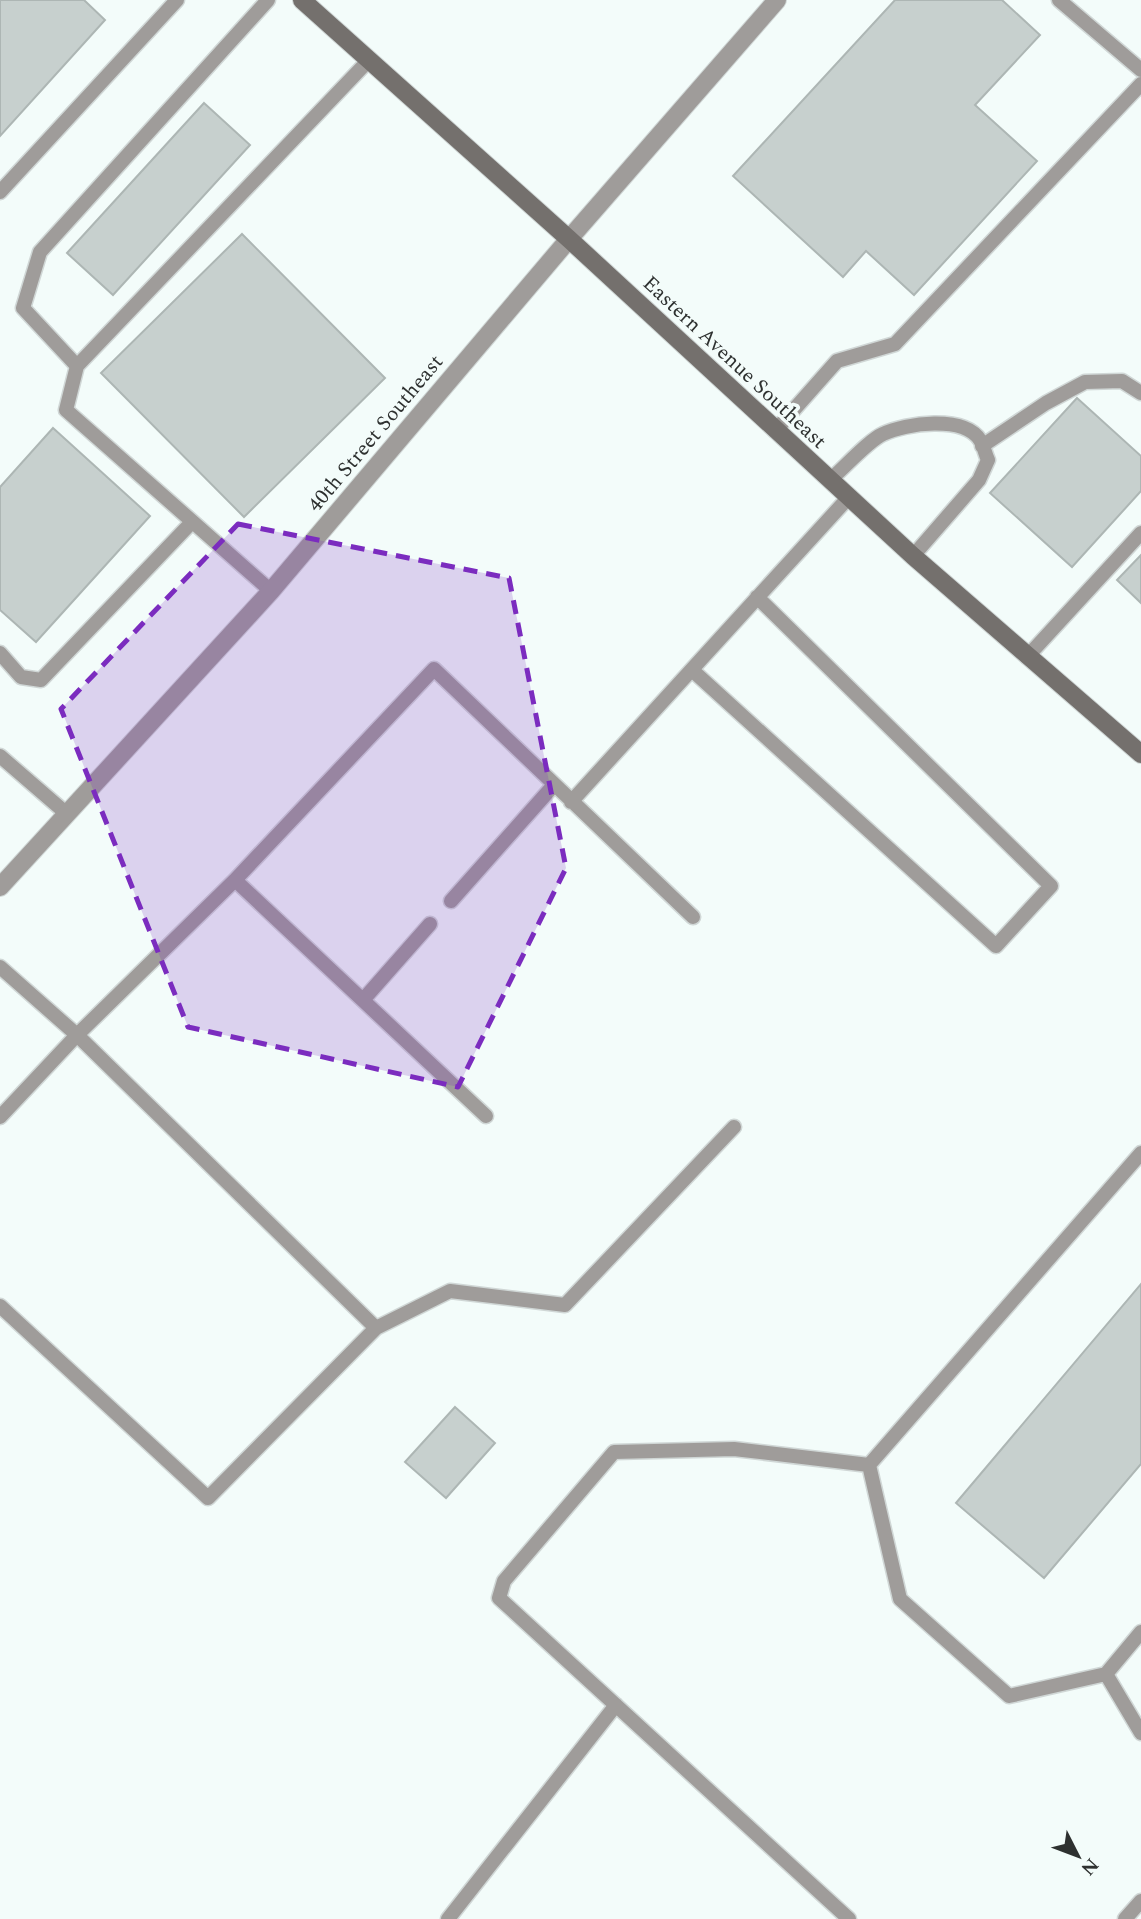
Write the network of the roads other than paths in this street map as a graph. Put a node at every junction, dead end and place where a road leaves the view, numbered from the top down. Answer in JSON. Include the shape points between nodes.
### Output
{"nodes":[{"id":1,"x":177,"y":0,"type":"edge"},
{"id":2,"x":268,"y":0,"type":"edge"},
{"id":3,"x":302,"y":0,"type":"edge"},
{"id":4,"x":776,"y":0,"type":"edge"},
{"id":5,"x":1059,"y":0,"type":"edge"},
{"id":6,"x":369,"y":60,"type":"junction"},
{"id":7,"x":1141,"y":70,"type":"edge"},
{"id":8,"x":1141,"y":84,"type":"edge"},
{"id":9,"x":0,"y":192,"type":"edge"},
{"id":10,"x":569,"y":239,"type":"junction"},
{"id":11,"x":77,"y":366,"type":"junction"},
{"id":12,"x":1141,"y":393,"type":"edge"},
{"id":13,"x":775,"y":431,"type":"junction"},
{"id":14,"x":982,"y":446,"type":"junction"},
{"id":15,"x":830,"y":480,"type":"junction"},
{"id":16,"x":849,"y":498,"type":"junction"},
{"id":17,"x":192,"y":522,"type":"junction"},
{"id":18,"x":1141,"y":533,"type":"edge"},
{"id":19,"x":913,"y":556,"type":"junction"},
{"id":20,"x":271,"y":591,"type":"junction"},
{"id":21,"x":757,"y":597,"type":"junction"},
{"id":22,"x":0,"y":653,"type":"edge"},
{"id":23,"x":1027,"y":657,"type":"junction"},
{"id":24,"x":692,"y":670,"type":"junction"},
{"id":25,"x":1141,"y":754,"type":"edge"},
{"id":26,"x":0,"y":756,"type":"edge"},
{"id":27,"x":554,"y":785,"type":"junction"},
{"id":28,"x":571,"y":802,"type":"junction"},
{"id":29,"x":66,"y":814,"type":"junction"},
{"id":30,"x":235,"y":880,"type":"junction"},
{"id":31,"x":0,"y":887,"type":"edge"},
{"id":32,"x":451,"y":901,"type":"dead end"},
{"id":33,"x":693,"y":916,"type":"dead end"},
{"id":34,"x":430,"y":924,"type":"dead end"},
{"id":35,"x":0,"y":967,"type":"edge"},
{"id":36,"x":363,"y":1000,"type":"junction"},
{"id":37,"x":77,"y":1035,"type":"junction"},
{"id":38,"x":486,"y":1116,"type":"dead end"},
{"id":39,"x":0,"y":1117,"type":"edge"},
{"id":40,"x":734,"y":1127,"type":"dead end"},
{"id":41,"x":1141,"y":1153,"type":"edge"},
{"id":42,"x":0,"y":1306,"type":"edge"},
{"id":43,"x":376,"y":1328,"type":"junction"},
{"id":44,"x":869,"y":1465,"type":"junction"},
{"id":45,"x":1141,"y":1632,"type":"edge"},
{"id":46,"x":1106,"y":1674,"type":"junction"},
{"id":47,"x":616,"y":1705,"type":"junction"},
{"id":48,"x":1141,"y":1733,"type":"edge"},
{"id":49,"x":1141,"y":1901,"type":"edge"},
{"id":50,"x":448,"y":1919,"type":"edge"},
{"id":51,"x":849,"y":1919,"type":"edge"},
{"id":52,"x":1125,"y":1919,"type":"edge"}],
"edges":[{"from":1,"to":9,"type":"lane"},
{"from":2,"to":11,"type":"lane","via":[[40,252],[23,308]]},
{"from":3,"to":6,"type":"main road","name":"Eastern Avenue Southeast"},
{"from":4,"to":10,"type":"street","name":"40th Street Southeast"},
{"from":5,"to":7,"type":"lane"},
{"from":6,"to":10,"type":"main road","name":"Eastern Avenue Southeast"},
{"from":6,"to":11,"type":"lane"},
{"from":8,"to":13,"type":"lane","via":[[895,344],[837,361]]},
{"from":10,"to":13,"type":"main road","name":"Eastern Avenue Southeast"},
{"from":10,"to":20,"type":"street","name":"40th Street Southeast"},
{"from":11,"to":17,"type":"lane","via":[[66,410]]},
{"from":12,"to":14,"type":"lane","via":[[1122,381],[1085,382]]},
{"from":13,"to":15,"type":"main road","name":"Eastern Avenue Southeast"},
{"from":14,"to":15,"type":"lane","via":[[979,438],[960,426],[918,425],[882,434]]},
{"from":14,"to":19,"type":"lane","via":[[988,460],[979,480]]},
{"from":15,"to":16,"type":"main road","name":"Eastern Avenue Southeast"},
{"from":16,"to":19,"type":"main road","name":"Eastern Avenue Southeast"},
{"from":16,"to":21,"type":"lane"},
{"from":17,"to":20,"type":"lane"},
{"from":17,"to":22,"type":"lane","via":[[41,680],[21,677]]},
{"from":18,"to":23,"type":"lane"},
{"from":19,"to":23,"type":"main road","name":"Eastern Avenue Southeast"},
{"from":20,"to":29,"type":"street","name":"40th Street Southeast"},
{"from":21,"to":24,"type":"lane"},
{"from":21,"to":24,"type":"lane","via":[[1051,886],[996,946]]},
{"from":23,"to":25,"type":"main road","name":"Eastern Avenue Southeast"},
{"from":24,"to":28,"type":"lane"},
{"from":26,"to":29,"type":"lane"},
{"from":27,"to":28,"type":"lane"},
{"from":27,"to":30,"type":"lane","via":[[434,669]]},
{"from":27,"to":32,"type":"lane"},
{"from":28,"to":33,"type":"lane"},
{"from":29,"to":31,"type":"street","name":"40th Street Southeast"},
{"from":30,"to":36,"type":"lane"},
{"from":30,"to":37,"type":"lane"},
{"from":34,"to":36,"type":"lane"},
{"from":35,"to":37,"type":"lane"},
{"from":36,"to":38,"type":"lane"},
{"from":37,"to":39,"type":"lane"},
{"from":37,"to":43,"type":"lane"},
{"from":40,"to":43,"type":"lane","via":[[565,1306],[450,1291]]},
{"from":41,"to":44,"type":"lane"},
{"from":42,"to":43,"type":"lane","via":[[208,1498]]},
{"from":44,"to":46,"type":"lane","via":[[900,1599],[1009,1696]]},
{"from":44,"to":47,"type":"lane","via":[[734,1448],[614,1452],[503,1581],[499,1598]]},
{"from":45,"to":46,"type":"lane"},
{"from":46,"to":48,"type":"lane"},
{"from":47,"to":50,"type":"lane"},
{"from":47,"to":51,"type":"lane"},
{"from":49,"to":52,"type":"lane"}]}
